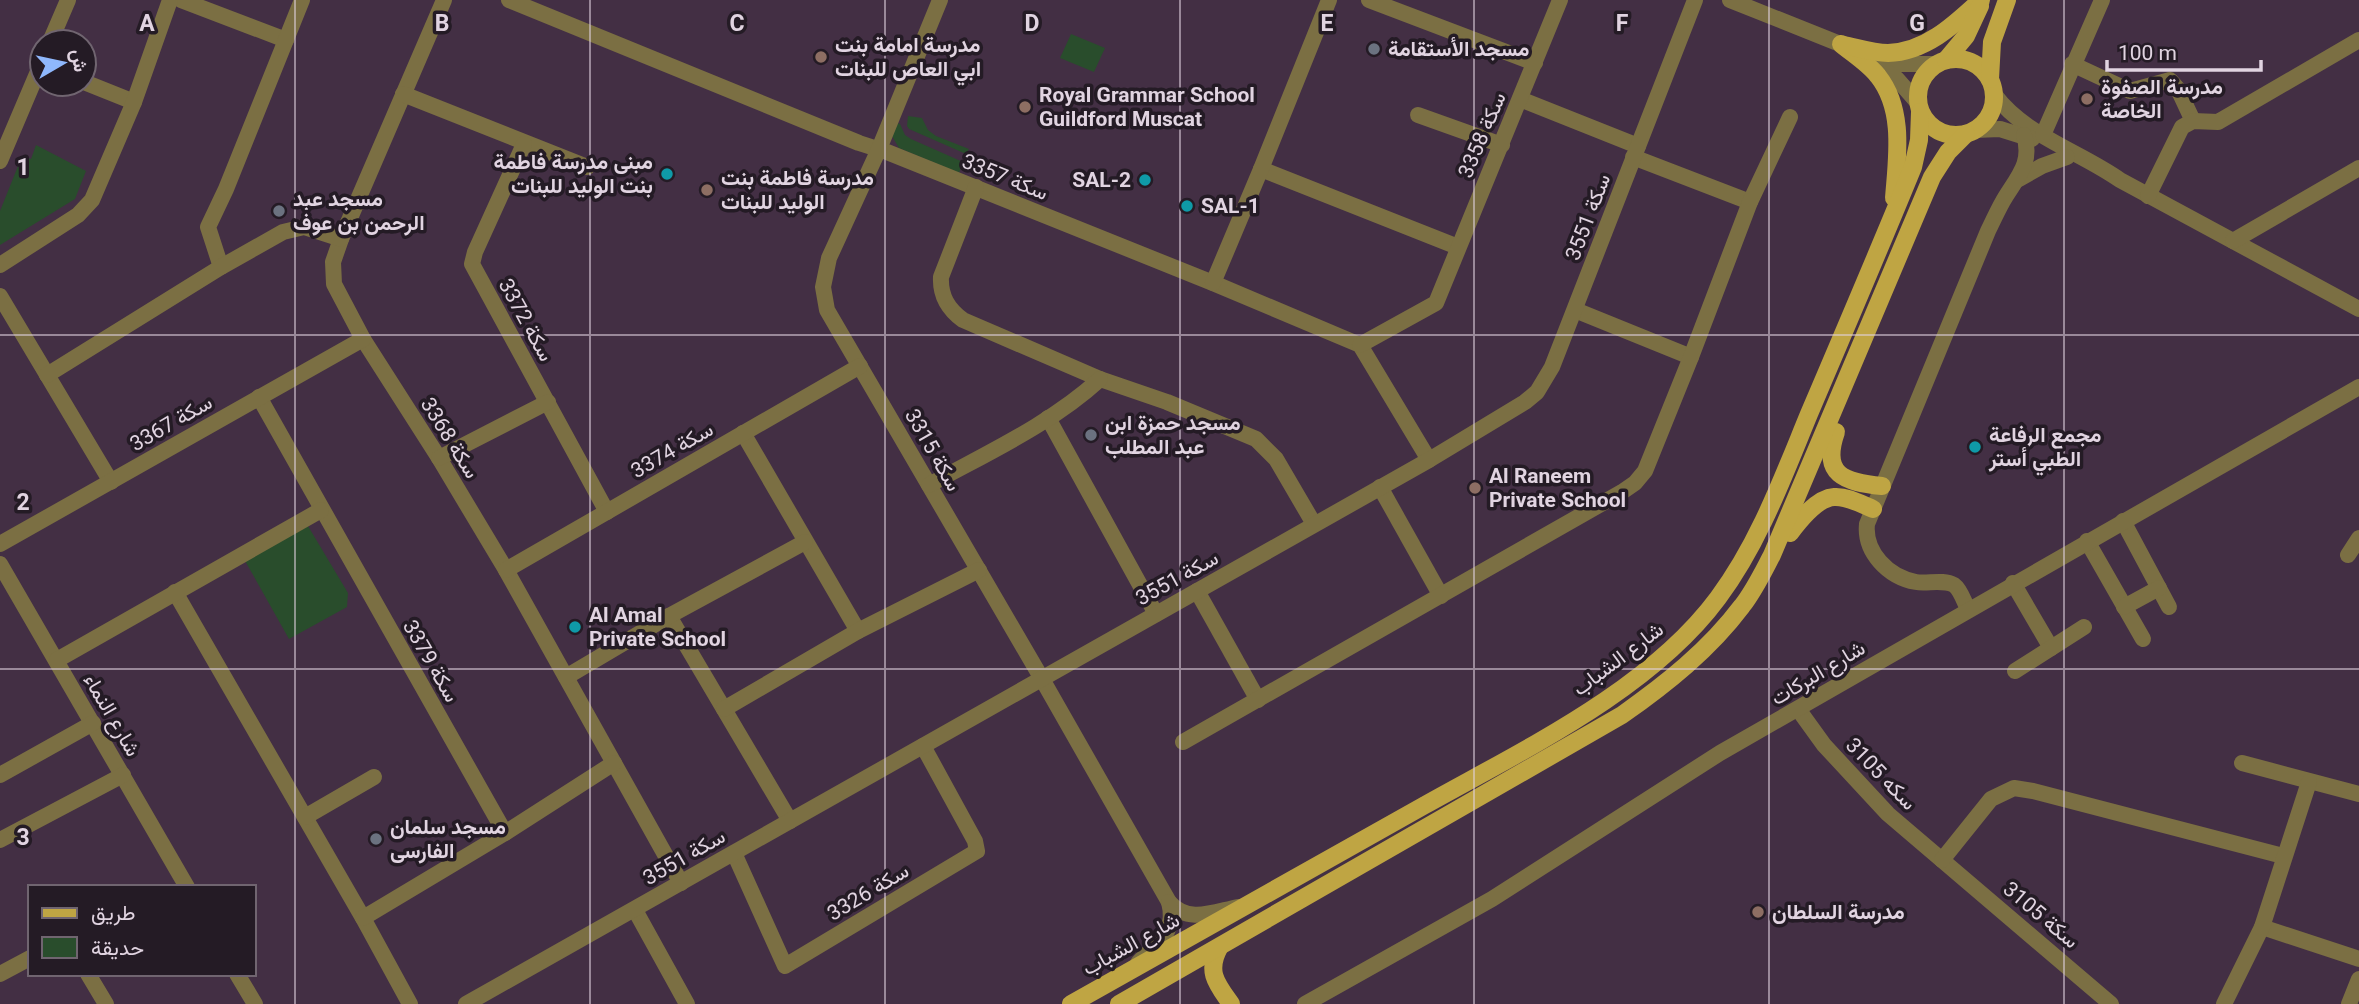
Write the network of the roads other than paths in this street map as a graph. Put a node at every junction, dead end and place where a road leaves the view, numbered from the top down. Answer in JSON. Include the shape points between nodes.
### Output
{"nodes":[{"id":1,"x":68,"y":0,"type":"edge"},
{"id":2,"x":170,"y":0,"type":"edge"},
{"id":3,"x":181,"y":0,"type":"edge"},
{"id":4,"x":302,"y":0,"type":"edge"},
{"id":5,"x":444,"y":0,"type":"edge"},
{"id":6,"x":509,"y":0,"type":"edge"},
{"id":7,"x":940,"y":0,"type":"edge"},
{"id":8,"x":1329,"y":0,"type":"edge"},
{"id":9,"x":1369,"y":0,"type":"edge"},
{"id":10,"x":1560,"y":0,"type":"edge"},
{"id":11,"x":1695,"y":0,"type":"edge"},
{"id":12,"x":1730,"y":0,"type":"edge"},
{"id":13,"x":1982,"y":0,"type":"edge"},
{"id":14,"x":2007,"y":0,"type":"edge"},
{"id":15,"x":2102,"y":0,"type":"edge"},
{"id":16,"x":56,"y":28,"type":"edge"},
{"id":17,"x":286,"y":40,"type":"junction"},
{"id":18,"x":2359,"y":40,"type":"edge"},
{"id":19,"x":1841,"y":44,"type":"junction"},
{"id":20,"x":1941,"y":62,"type":"junction"},
{"id":21,"x":1535,"y":63,"type":"junction"},
{"id":22,"x":2073,"y":64,"type":"junction"},
{"id":23,"x":1992,"y":87,"type":"junction"},
{"id":24,"x":98,"y":88,"type":"edge"},
{"id":25,"x":402,"y":94,"type":"junction"},
{"id":26,"x":28,"y":97,"type":"edge"},
{"id":27,"x":1520,"y":99,"type":"junction"},
{"id":28,"x":134,"y":102,"type":"junction"},
{"id":29,"x":1919,"y":107,"type":"junction"},
{"id":30,"x":1418,"y":115,"type":"dead end"},
{"id":31,"x":1790,"y":117,"type":"dead end"},
{"id":32,"x":2193,"y":121,"type":"junction"},
{"id":33,"x":1970,"y":132,"type":"junction"},
{"id":34,"x":2024,"y":135,"type":"junction"},
{"id":35,"x":2043,"y":135,"type":"junction"},
{"id":36,"x":524,"y":144,"type":"junction"},
{"id":37,"x":1502,"y":145,"type":"junction"},
{"id":38,"x":879,"y":149,"type":"junction"},
{"id":39,"x":1635,"y":151,"type":"junction"},
{"id":40,"x":2067,"y":157,"type":"junction"},
{"id":41,"x":0,"y":162,"type":"edge"},
{"id":42,"x":587,"y":167,"type":"dead end"},
{"id":43,"x":2359,"y":168,"type":"edge"},
{"id":44,"x":1261,"y":169,"type":"junction"},
{"id":45,"x":2019,"y":179,"type":"junction"},
{"id":46,"x":2120,"y":180,"type":"junction"},
{"id":47,"x":976,"y":187,"type":"junction"},
{"id":48,"x":2148,"y":195,"type":"junction"},
{"id":49,"x":1750,"y":202,"type":"junction"},
{"id":50,"x":1893,"y":216,"type":"junction"},
{"id":51,"x":341,"y":239,"type":"junction"},
{"id":52,"x":2233,"y":241,"type":"junction"},
{"id":53,"x":1458,"y":247,"type":"junction"},
{"id":54,"x":0,"y":265,"type":"edge"},
{"id":55,"x":221,"y":267,"type":"junction"},
{"id":56,"x":1213,"y":283,"type":"junction"},
{"id":57,"x":0,"y":296,"type":"edge"},
{"id":58,"x":2359,"y":309,"type":"edge"},
{"id":59,"x":1575,"y":310,"type":"junction"},
{"id":60,"x":363,"y":339,"type":"junction"},
{"id":61,"x":1360,"y":345,"type":"junction"},
{"id":62,"x":1860,"y":348,"type":"junction"},
{"id":63,"x":1692,"y":357,"type":"junction"},
{"id":64,"x":860,"y":366,"type":"junction"},
{"id":65,"x":47,"y":375,"type":"junction"},
{"id":66,"x":1100,"y":379,"type":"junction"},
{"id":67,"x":2359,"y":387,"type":"edge"},
{"id":68,"x":259,"y":397,"type":"junction"},
{"id":69,"x":548,"y":402,"type":"junction"},
{"id":70,"x":1048,"y":418,"type":"junction"},
{"id":71,"x":743,"y":433,"type":"junction"},
{"id":72,"x":439,"y":458,"type":"junction"},
{"id":73,"x":1429,"y":460,"type":"junction"},
{"id":74,"x":111,"y":482,"type":"junction"},
{"id":75,"x":929,"y":485,"type":"junction"},
{"id":76,"x":1882,"y":486,"type":"junction"},
{"id":77,"x":1380,"y":487,"type":"junction"},
{"id":78,"x":1873,"y":509,"type":"junction"},
{"id":79,"x":321,"y":510,"type":"junction"},
{"id":80,"x":607,"y":512,"type":"junction"},
{"id":81,"x":2123,"y":521,"type":"junction"},
{"id":82,"x":1314,"y":524,"type":"junction"},
{"id":83,"x":2359,"y":538,"type":"edge"},
{"id":84,"x":2087,"y":541,"type":"junction"},
{"id":85,"x":805,"y":542,"type":"junction"},
{"id":86,"x":0,"y":544,"type":"edge"},
{"id":87,"x":1772,"y":555,"type":"junction"},
{"id":88,"x":2348,"y":555,"type":"dead end"},
{"id":89,"x":0,"y":564,"type":"edge"},
{"id":90,"x":506,"y":570,"type":"junction"},
{"id":91,"x":979,"y":570,"type":"junction"},
{"id":92,"x":2013,"y":583,"type":"junction"},
{"id":93,"x":2159,"y":588,"type":"junction"},
{"id":94,"x":1197,"y":591,"type":"junction"},
{"id":95,"x":175,"y":592,"type":"junction"},
{"id":96,"x":1441,"y":596,"type":"junction"},
{"id":97,"x":2124,"y":607,"type":"junction"},
{"id":98,"x":2169,"y":607,"type":"dead end"},
{"id":99,"x":1968,"y":609,"type":"junction"},
{"id":100,"x":1156,"y":614,"type":"junction"},
{"id":101,"x":668,"y":616,"type":"junction"},
{"id":102,"x":2084,"y":627,"type":"dead end"},
{"id":103,"x":858,"y":631,"type":"junction"},
{"id":104,"x":2143,"y":639,"type":"dead end"},
{"id":105,"x":2051,"y":648,"type":"junction"},
{"id":106,"x":57,"y":660,"type":"junction"},
{"id":107,"x":2015,"y":671,"type":"dead end"},
{"id":108,"x":566,"y":677,"type":"junction"},
{"id":109,"x":1042,"y":679,"type":"junction"},
{"id":110,"x":1258,"y":700,"type":"junction"},
{"id":111,"x":724,"y":709,"type":"junction"},
{"id":112,"x":1798,"y":709,"type":"junction"},
{"id":113,"x":93,"y":723,"type":"junction"},
{"id":114,"x":1183,"y":743,"type":"dead end"},
{"id":115,"x":923,"y":746,"type":"junction"},
{"id":116,"x":614,"y":763,"type":"junction"},
{"id":117,"x":2242,"y":763,"type":"dead end"},
{"id":118,"x":0,"y":775,"type":"edge"},
{"id":119,"x":123,"y":775,"type":"junction"},
{"id":120,"x":374,"y":777,"type":"dead end"},
{"id":121,"x":2308,"y":782,"type":"junction"},
{"id":122,"x":2359,"y":794,"type":"edge"},
{"id":123,"x":305,"y":817,"type":"junction"},
{"id":124,"x":790,"y":821,"type":"junction"},
{"id":125,"x":2,"y":833,"type":"edge"},
{"id":126,"x":505,"y":834,"type":"junction"},
{"id":127,"x":734,"y":853,"type":"junction"},
{"id":128,"x":2283,"y":856,"type":"junction"},
{"id":129,"x":1942,"y":860,"type":"junction"},
{"id":130,"x":681,"y":883,"type":"junction"},
{"id":131,"x":186,"y":885,"type":"edge"},
{"id":132,"x":1169,"y":902,"type":"junction"},
{"id":133,"x":1248,"y":904,"type":"junction"},
{"id":134,"x":635,"y":909,"type":"junction"},
{"id":135,"x":363,"y":918,"type":"junction"},
{"id":136,"x":2262,"y":928,"type":"junction"},
{"id":137,"x":1219,"y":947,"type":"junction"},
{"id":138,"x":28,"y":959,"type":"edge"},
{"id":139,"x":2359,"y":959,"type":"edge"},
{"id":140,"x":1131,"y":970,"type":"junction"},
{"id":141,"x":1180,"y":970,"type":"junction"},
{"id":142,"x":0,"y":974,"type":"edge"},
{"id":143,"x":89,"y":976,"type":"edge"},
{"id":144,"x":238,"y":976,"type":"edge"},
{"id":145,"x":2359,"y":979,"type":"edge"},
{"id":146,"x":1217,"y":984,"type":"junction"},
{"id":147,"x":106,"y":1004,"type":"edge"},
{"id":148,"x":255,"y":1004,"type":"edge"},
{"id":149,"x":411,"y":1004,"type":"edge"},
{"id":150,"x":466,"y":1004,"type":"edge"},
{"id":151,"x":687,"y":1004,"type":"edge"},
{"id":152,"x":1072,"y":1004,"type":"edge"},
{"id":153,"x":1119,"y":1004,"type":"edge"},
{"id":154,"x":1231,"y":1004,"type":"edge"},
{"id":155,"x":1305,"y":1004,"type":"edge"},
{"id":156,"x":2111,"y":1004,"type":"edge"},
{"id":157,"x":2224,"y":1004,"type":"edge"},
{"id":158,"x":2349,"y":1004,"type":"edge"}],
"edges":[{"from":1,"to":16,"type":"street"},
{"from":2,"to":28,"type":"street"},
{"from":3,"to":17,"type":"street"},
{"from":4,"to":17,"type":"street"},
{"from":5,"to":25,"type":"street","name":"سكة 3368"},
{"from":6,"to":38,"type":"street","name":"سكة 3357"},
{"from":7,"to":38,"type":"street","name":"سكة 3315"},
{"from":8,"to":44,"type":"street"},
{"from":9,"to":21,"type":"street"},
{"from":10,"to":21,"type":"street","name":"سكة 3358"},
{"from":11,"to":39,"type":"street","name":"سكة 3551"},
{"from":12,"to":19,"type":"street"},
{"from":13,"to":19,"type":"main road","via":[[1926,44],[1910,49],[1887,53]]},
{"from":13,"to":20,"type":"main road","via":[[1966,36]]},
{"from":14,"to":23,"type":"main road","via":[[1992,42]]},
{"from":15,"to":22,"type":"street"},
{"from":17,"to":55,"type":"street","via":[[208,227]]},
{"from":18,"to":32,"type":"street","via":[[2218,122]]},
{"from":19,"to":20,"type":"street","via":[[1890,64]]},
{"from":19,"to":29,"type":"street","via":[[1887,71]]},
{"from":19,"to":50,"type":"main road","via":[[1877,74],[1896,116]]},
{"from":20,"to":23,"type":"main road","via":[[1956,58],[1976,64]]},
{"from":20,"to":29,"type":"main road","via":[[1923,76]]},
{"from":21,"to":27,"type":"street","name":"سكة 3358"},
{"from":22,"to":32,"type":"street","via":[[2130,91],[2169,80]]},
{"from":22,"to":35,"type":"street"},
{"from":23,"to":33,"type":"main road","via":[[1990,115]]},
{"from":23,"to":35,"type":"street","via":[[2017,119]]},
{"from":24,"to":28,"type":"street"},
{"from":25,"to":36,"type":"street"},
{"from":25,"to":51,"type":"street","name":"سكة 3368"},
{"from":26,"to":41,"type":"street"},
{"from":27,"to":37,"type":"street","name":"سكة 3358"},
{"from":27,"to":39,"type":"street"},
{"from":28,"to":54,"type":"street","via":[[92,200],[78,215]]},
{"from":29,"to":33,"type":"main road","via":[[1934,129],[1955,135]]},
{"from":29,"to":50,"type":"main road","name":"شارع الشباب","via":[[1913,167]]},
{"from":30,"to":37,"type":"street"},
{"from":31,"to":49,"type":"street"},
{"from":32,"to":48,"type":"street","via":[[2182,127]]},
{"from":33,"to":34,"type":"street","via":[[2000,129]]},
{"from":33,"to":62,"type":"main road","name":"شارع الشباب","via":[[1948,152],[1932,177]]},
{"from":34,"to":40,"type":"street"},
{"from":34,"to":45,"type":"street","via":[[2028,158]]},
{"from":35,"to":46,"type":"street"},
{"from":36,"to":42,"type":"street"},
{"from":36,"to":69,"type":"street","name":"سكة 3372","via":[[472,264]]},
{"from":37,"to":53,"type":"street","name":"سكة 3358"},
{"from":38,"to":47,"type":"street","name":"سكة 3357"},
{"from":38,"to":64,"type":"street","name":"سكة 3315","via":[[824,275],[827,310]]},
{"from":39,"to":49,"type":"street"},
{"from":39,"to":59,"type":"street","name":"سكة 3551"},
{"from":40,"to":45,"type":"street"},
{"from":40,"to":46,"type":"street"},
{"from":43,"to":52,"type":"street"},
{"from":44,"to":53,"type":"street"},
{"from":44,"to":56,"type":"street"},
{"from":45,"to":76,"type":"street","via":[[1998,208]]},
{"from":46,"to":48,"type":"street"},
{"from":47,"to":56,"type":"street","name":"سكة 3357"},
{"from":47,"to":66,"type":"street","via":[[941,277],[946,303],[963,320]]},
{"from":48,"to":52,"type":"street"},
{"from":49,"to":63,"type":"street"},
{"from":50,"to":133,"type":"main road","name":"شارع الشباب","via":[[1750,549],[1717,600],[1687,635],[1651,668],[1558,730]]},
{"from":51,"to":55,"type":"street","via":[[311,228],[289,229]]},
{"from":51,"to":60,"type":"street","name":"سكة 3368","via":[[333,262],[334,284]]},
{"from":52,"to":58,"type":"street"},
{"from":53,"to":61,"type":"street","name":"سكة 3358","via":[[1436,303]]},
{"from":55,"to":65,"type":"street"},
{"from":56,"to":61,"type":"street","name":"سكة 3357"},
{"from":57,"to":65,"type":"street"},
{"from":59,"to":63,"type":"street"},
{"from":59,"to":73,"type":"street","name":"سكة 3551","via":[[1537,392]]},
{"from":60,"to":68,"type":"street","name":"سكة 3367"},
{"from":60,"to":72,"type":"street","name":"سكة 3368"},
{"from":61,"to":73,"type":"street"},
{"from":62,"to":76,"type":"main road","via":[[1830,457],[1837,473],[1850,481]]},
{"from":62,"to":87,"type":"main road","name":"شارع الشباب"},
{"from":63,"to":96,"type":"street","via":[[1645,471],[1635,483]]},
{"from":64,"to":71,"type":"street","name":"سكة 3374"},
{"from":64,"to":75,"type":"street","name":"سكة 3315"},
{"from":65,"to":74,"type":"street"},
{"from":66,"to":70,"type":"street"},
{"from":66,"to":82,"type":"street","via":[[1256,439],[1276,459]]},
{"from":67,"to":81,"type":"street","name":"شارع البركات"},
{"from":68,"to":74,"type":"street","name":"سكة 3367"},
{"from":68,"to":79,"type":"street","name":"سكة 3379"},
{"from":69,"to":72,"type":"street"},
{"from":69,"to":80,"type":"street","name":"سكة 3372"},
{"from":70,"to":75,"type":"street"},
{"from":70,"to":100,"type":"street"},
{"from":71,"to":80,"type":"street","name":"سكة 3374"},
{"from":71,"to":85,"type":"street"},
{"from":72,"to":90,"type":"street","name":"سكة 3368"},
{"from":73,"to":77,"type":"street","name":"سكة 3551"},
{"from":74,"to":86,"type":"street","name":"سكة 3367"},
{"from":75,"to":91,"type":"street","name":"سكة 3315"},
{"from":76,"to":78,"type":"street"},
{"from":77,"to":82,"type":"street","name":"سكة 3551"},
{"from":77,"to":96,"type":"street"},
{"from":78,"to":87,"type":"main road","via":[[1847,499],[1826,500],[1804,514]]},
{"from":78,"to":99,"type":"street","via":[[1867,535],[1881,563],[1905,579],[1950,583]]},
{"from":79,"to":95,"type":"street"},
{"from":79,"to":126,"type":"street","name":"سكة 3379"},
{"from":80,"to":90,"type":"street","name":"سكة 3374"},
{"from":81,"to":84,"type":"street","name":"شارع البركات"},
{"from":81,"to":93,"type":"street"},
{"from":82,"to":94,"type":"street","name":"سكة 3551"},
{"from":83,"to":88,"type":"street"},
{"from":84,"to":92,"type":"street","name":"شارع البركات"},
{"from":84,"to":97,"type":"street"},
{"from":85,"to":101,"type":"street"},
{"from":85,"to":103,"type":"street"},
{"from":87,"to":137,"type":"main road","name":"شارع الشباب","via":[[1743,606],[1662,687],[1622,715]]},
{"from":89,"to":106,"type":"street","name":"شارع النماء"},
{"from":90,"to":108,"type":"street","name":"سكة 3368"},
{"from":91,"to":103,"type":"street"},
{"from":91,"to":109,"type":"street","name":"سكة 3315"},
{"from":92,"to":99,"type":"street","name":"شارع البركات"},
{"from":92,"to":105,"type":"street"},
{"from":93,"to":97,"type":"street"},
{"from":93,"to":98,"type":"street"},
{"from":94,"to":100,"type":"street","name":"سكة 3551"},
{"from":94,"to":110,"type":"street"},
{"from":95,"to":106,"type":"street"},
{"from":95,"to":123,"type":"street"},
{"from":96,"to":110,"type":"street"},
{"from":97,"to":104,"type":"street"},
{"from":99,"to":112,"type":"street","name":"شارع البركات"},
{"from":100,"to":109,"type":"street","name":"سكة 3551"},
{"from":101,"to":108,"type":"street"},
{"from":101,"to":111,"type":"street"},
{"from":102,"to":105,"type":"street"},
{"from":103,"to":111,"type":"street"},
{"from":105,"to":107,"type":"street"},
{"from":106,"to":113,"type":"street","name":"شارع النماء"},
{"from":108,"to":116,"type":"street","name":"سكة 3368"},
{"from":109,"to":115,"type":"street","name":"سكة 3551"},
{"from":109,"to":132,"type":"street","name":"سكة 3315"},
{"from":110,"to":114,"type":"street"},
{"from":111,"to":124,"type":"street"},
{"from":112,"to":129,"type":"street","name":"سكه 3105","via":[[1824,745],[1888,814]]},
{"from":112,"to":155,"type":"street","name":"شارع البركات","via":[[1720,753],[1492,899]]},
{"from":113,"to":118,"type":"street"},
{"from":113,"to":119,"type":"street","name":"شارع النماء"},
{"from":115,"to":124,"type":"street","name":"سكة 3551"},
{"from":115,"to":127,"type":"street","name":"سكة 3326","via":[[977,851],[785,966]]},
{"from":116,"to":126,"type":"street"},
{"from":116,"to":130,"type":"street","name":"سكة 3368"},
{"from":117,"to":121,"type":"street"},
{"from":119,"to":125,"type":"street"},
{"from":119,"to":131,"type":"street","name":"شارع النماء"},
{"from":120,"to":123,"type":"street"},
{"from":121,"to":122,"type":"street"},
{"from":121,"to":128,"type":"street"},
{"from":123,"to":135,"type":"street"},
{"from":124,"to":127,"type":"street","name":"سكة 3551"},
{"from":126,"to":135,"type":"street"},
{"from":127,"to":130,"type":"street","name":"سكة 3551"},
{"from":128,"to":129,"type":"street","via":[[2014,788],[1991,799]]},
{"from":128,"to":136,"type":"street"},
{"from":129,"to":156,"type":"street","name":"سكة 3105"},
{"from":130,"to":134,"type":"street","name":"سكة 3551"},
{"from":132,"to":133,"type":"street","via":[[1194,916]]},
{"from":132,"to":140,"type":"street","via":[[1170,929]]},
{"from":133,"to":140,"type":"main road","name":"شارع الشباب"},
{"from":134,"to":150,"type":"street","name":"سكة 3551"},
{"from":134,"to":151,"type":"street"},
{"from":135,"to":149,"type":"street"},
{"from":136,"to":139,"type":"street"},
{"from":136,"to":157,"type":"street"},
{"from":137,"to":141,"type":"main road","name":"شارع الشباب"},
{"from":137,"to":146,"type":"main road","via":[[1212,969]]},
{"from":138,"to":142,"type":"street"},
{"from":140,"to":152,"type":"main road","name":"شارع الشباب"},
{"from":141,"to":146,"type":"main road","via":[[1203,973]]},
{"from":141,"to":153,"type":"main road","name":"شارع الشباب"},
{"from":143,"to":147,"type":"street"},
{"from":144,"to":148,"type":"street"},
{"from":145,"to":158,"type":"street"},
{"from":146,"to":154,"type":"main road"}]}
